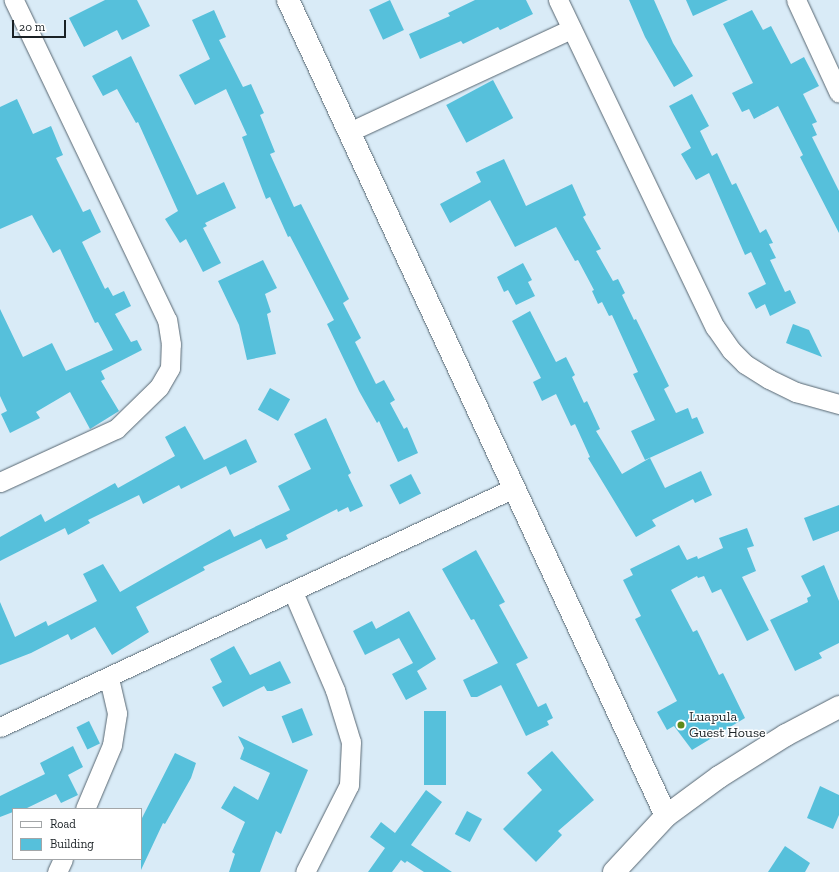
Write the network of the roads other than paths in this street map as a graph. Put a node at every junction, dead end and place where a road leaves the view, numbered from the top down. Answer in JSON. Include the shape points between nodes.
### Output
{"nodes":[{"id":1,"x":14,"y":0,"type":"edge"},
{"id":2,"x":288,"y":0,"type":"edge"},
{"id":3,"x":558,"y":0,"type":"edge"},
{"id":4,"x":796,"y":0,"type":"edge"},
{"id":5,"x":571,"y":29,"type":"junction"},
{"id":6,"x":839,"y":93,"type":"edge"},
{"id":7,"x":349,"y":132,"type":"junction"},
{"id":8,"x":839,"y":404,"type":"edge"},
{"id":9,"x":0,"y":482,"type":"edge"},
{"id":10,"x":514,"y":488,"type":"junction"},
{"id":11,"x":293,"y":592,"type":"junction"},
{"id":12,"x":109,"y":678,"type":"junction"},
{"id":13,"x":839,"y":706,"type":"edge"},
{"id":14,"x":0,"y":727,"type":"edge"},
{"id":15,"x":85,"y":808,"type":"edge"},
{"id":16,"x":666,"y":816,"type":"junction"},
{"id":17,"x":63,"y":860,"type":"edge"},
{"id":18,"x":57,"y":872,"type":"edge"},
{"id":19,"x":305,"y":872,"type":"edge"},
{"id":20,"x":614,"y":872,"type":"edge"}],
"edges":[{"from":1,"to":9,"type":"street","via":[[167,320],[171,344],[170,368],[159,387],[116,429]]},
{"from":2,"to":7,"type":"street"},
{"from":3,"to":5,"type":"street"},
{"from":4,"to":6,"type":"street"},
{"from":5,"to":7,"type":"street"},
{"from":5,"to":8,"type":"street","via":[[715,327],[731,350],[746,364],[769,379],[796,392]]},
{"from":7,"to":10,"type":"street"},
{"from":10,"to":11,"type":"street"},
{"from":10,"to":16,"type":"street"},
{"from":11,"to":12,"type":"street"},
{"from":11,"to":19,"type":"street","via":[[335,690],[351,742],[349,784]]},
{"from":12,"to":14,"type":"street"},
{"from":12,"to":15,"type":"street","via":[[117,713],[112,745]]},
{"from":13,"to":16,"type":"street","via":[[725,773]]},
{"from":16,"to":20,"type":"street"},
{"from":17,"to":18,"type":"street"}]}
